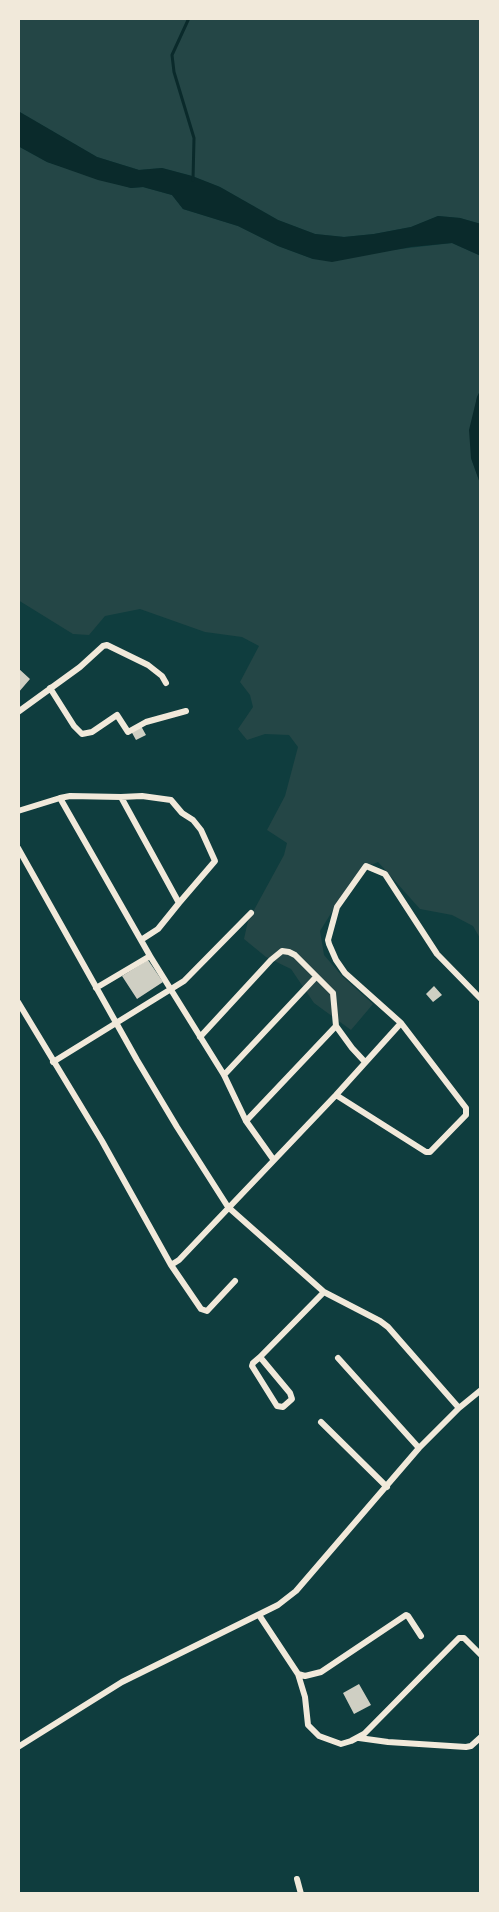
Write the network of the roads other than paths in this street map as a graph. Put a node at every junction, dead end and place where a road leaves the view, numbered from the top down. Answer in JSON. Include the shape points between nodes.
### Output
{"nodes":[{"id":1,"x":166,"y":683,"type":"dead end"},
{"id":2,"x":50,"y":688,"type":"junction"},
{"id":3,"x":186,"y":711,"type":"dead end"},
{"id":4,"x":18,"y":712,"type":"edge"},
{"id":5,"x":121,"y":797,"type":"junction"},
{"id":6,"x":60,"y":798,"type":"junction"},
{"id":7,"x":18,"y":811,"type":"edge"},
{"id":8,"x":18,"y":848,"type":"edge"},
{"id":9,"x":179,"y":903,"type":"junction"},
{"id":10,"x":251,"y":913,"type":"dead end"},
{"id":11,"x":141,"y":940,"type":"junction"},
{"id":12,"x":150,"y":956,"type":"junction"},
{"id":13,"x":316,"y":977,"type":"junction"},
{"id":14,"x":96,"y":988,"type":"junction"},
{"id":15,"x":171,"y":991,"type":"junction"},
{"id":16,"x":481,"y":999,"type":"edge"},
{"id":17,"x":18,"y":1002,"type":"edge"},
{"id":18,"x":401,"y":1023,"type":"junction"},
{"id":19,"x":116,"y":1024,"type":"junction"},
{"id":20,"x":336,"y":1026,"type":"junction"},
{"id":21,"x":200,"y":1037,"type":"junction"},
{"id":22,"x":53,"y":1062,"type":"junction"},
{"id":23,"x":365,"y":1062,"type":"junction"},
{"id":24,"x":224,"y":1076,"type":"junction"},
{"id":25,"x":336,"y":1095,"type":"junction"},
{"id":26,"x":246,"y":1120,"type":"junction"},
{"id":27,"x":273,"y":1159,"type":"junction"},
{"id":28,"x":228,"y":1207,"type":"junction"},
{"id":29,"x":171,"y":1265,"type":"junction"},
{"id":30,"x":235,"y":1281,"type":"dead end"},
{"id":31,"x":324,"y":1292,"type":"junction"},
{"id":32,"x":260,"y":1357,"type":"junction"},
{"id":33,"x":339,"y":1358,"type":"dead end"},
{"id":34,"x":481,"y":1390,"type":"edge"},
{"id":35,"x":478,"y":1396,"type":"edge"},
{"id":36,"x":459,"y":1408,"type":"junction"},
{"id":37,"x":321,"y":1422,"type":"dead end"},
{"id":38,"x":419,"y":1448,"type":"junction"},
{"id":39,"x":387,"y":1487,"type":"junction"},
{"id":40,"x":260,"y":1615,"type":"junction"},
{"id":41,"x":421,"y":1636,"type":"dead end"},
{"id":42,"x":481,"y":1654,"type":"edge"},
{"id":43,"x":298,"y":1674,"type":"junction"},
{"id":44,"x":481,"y":1737,"type":"edge"},
{"id":45,"x":358,"y":1738,"type":"junction"},
{"id":46,"x":18,"y":1747,"type":"edge"},
{"id":47,"x":297,"y":1879,"type":"dead end"},
{"id":48,"x":301,"y":1894,"type":"edge"}],
"edges":[{"from":1,"to":2,"type":"street","via":[[148,664],[107,645]]},
{"from":2,"to":3,"type":"street","via":[[82,734],[117,716],[128,732],[146,722]]},
{"from":2,"to":4,"type":"street"},
{"from":5,"to":6,"type":"street"},
{"from":5,"to":9,"type":"street"},
{"from":5,"to":9,"type":"street","via":[[171,800],[201,830],[214,861]]},
{"from":6,"to":7,"type":"street"},
{"from":6,"to":11,"type":"street"},
{"from":8,"to":14,"type":"street"},
{"from":9,"to":11,"type":"street","via":[[158,929]]},
{"from":10,"to":15,"type":"street","via":[[198,969]]},
{"from":11,"to":12,"type":"street"},
{"from":12,"to":14,"type":"street"},
{"from":12,"to":15,"type":"street"},
{"from":13,"to":20,"type":"street","via":[[333,993]]},
{"from":13,"to":21,"type":"street","via":[[295,955],[282,951]]},
{"from":13,"to":24,"type":"street"},
{"from":14,"to":19,"type":"street"},
{"from":15,"to":19,"type":"street"},
{"from":15,"to":21,"type":"street"},
{"from":16,"to":18,"type":"street","via":[[436,954],[385,874],[366,866],[337,907],[328,942],[345,973]]},
{"from":17,"to":22,"type":"street"},
{"from":18,"to":23,"type":"street"},
{"from":18,"to":25,"type":"street","via":[[466,1108],[464,1118],[426,1152]]},
{"from":19,"to":22,"type":"street"},
{"from":19,"to":28,"type":"street"},
{"from":20,"to":23,"type":"street"},
{"from":20,"to":26,"type":"street"},
{"from":21,"to":24,"type":"street"},
{"from":22,"to":29,"type":"street"},
{"from":23,"to":25,"type":"street"},
{"from":24,"to":26,"type":"street"},
{"from":25,"to":27,"type":"street"},
{"from":26,"to":27,"type":"street"},
{"from":27,"to":28,"type":"street"},
{"from":28,"to":29,"type":"street"},
{"from":28,"to":31,"type":"street"},
{"from":29,"to":30,"type":"street","via":[[204,1311]]},
{"from":31,"to":32,"type":"street"},
{"from":31,"to":36,"type":"street","via":[[388,1327]]},
{"from":32,"to":32,"type":"street","via":[[252,1366],[277,1406],[283,1407],[292,1399],[290,1393]]},
{"from":33,"to":38,"type":"street"},
{"from":34,"to":35,"type":"street"},
{"from":35,"to":36,"type":"street"},
{"from":36,"to":38,"type":"street"},
{"from":37,"to":39,"type":"street"},
{"from":38,"to":39,"type":"street"},
{"from":39,"to":40,"type":"street","via":[[296,1591]]},
{"from":40,"to":43,"type":"street"},
{"from":40,"to":46,"type":"street","via":[[122,1682]]},
{"from":41,"to":43,"type":"street","via":[[406,1615],[321,1672],[309,1677]]},
{"from":42,"to":45,"type":"street","via":[[459,1638]]},
{"from":43,"to":45,"type":"street","via":[[310,1728],[337,1743]]},
{"from":44,"to":45,"type":"street","via":[[466,1747]]},
{"from":47,"to":48,"type":"street"}]}
